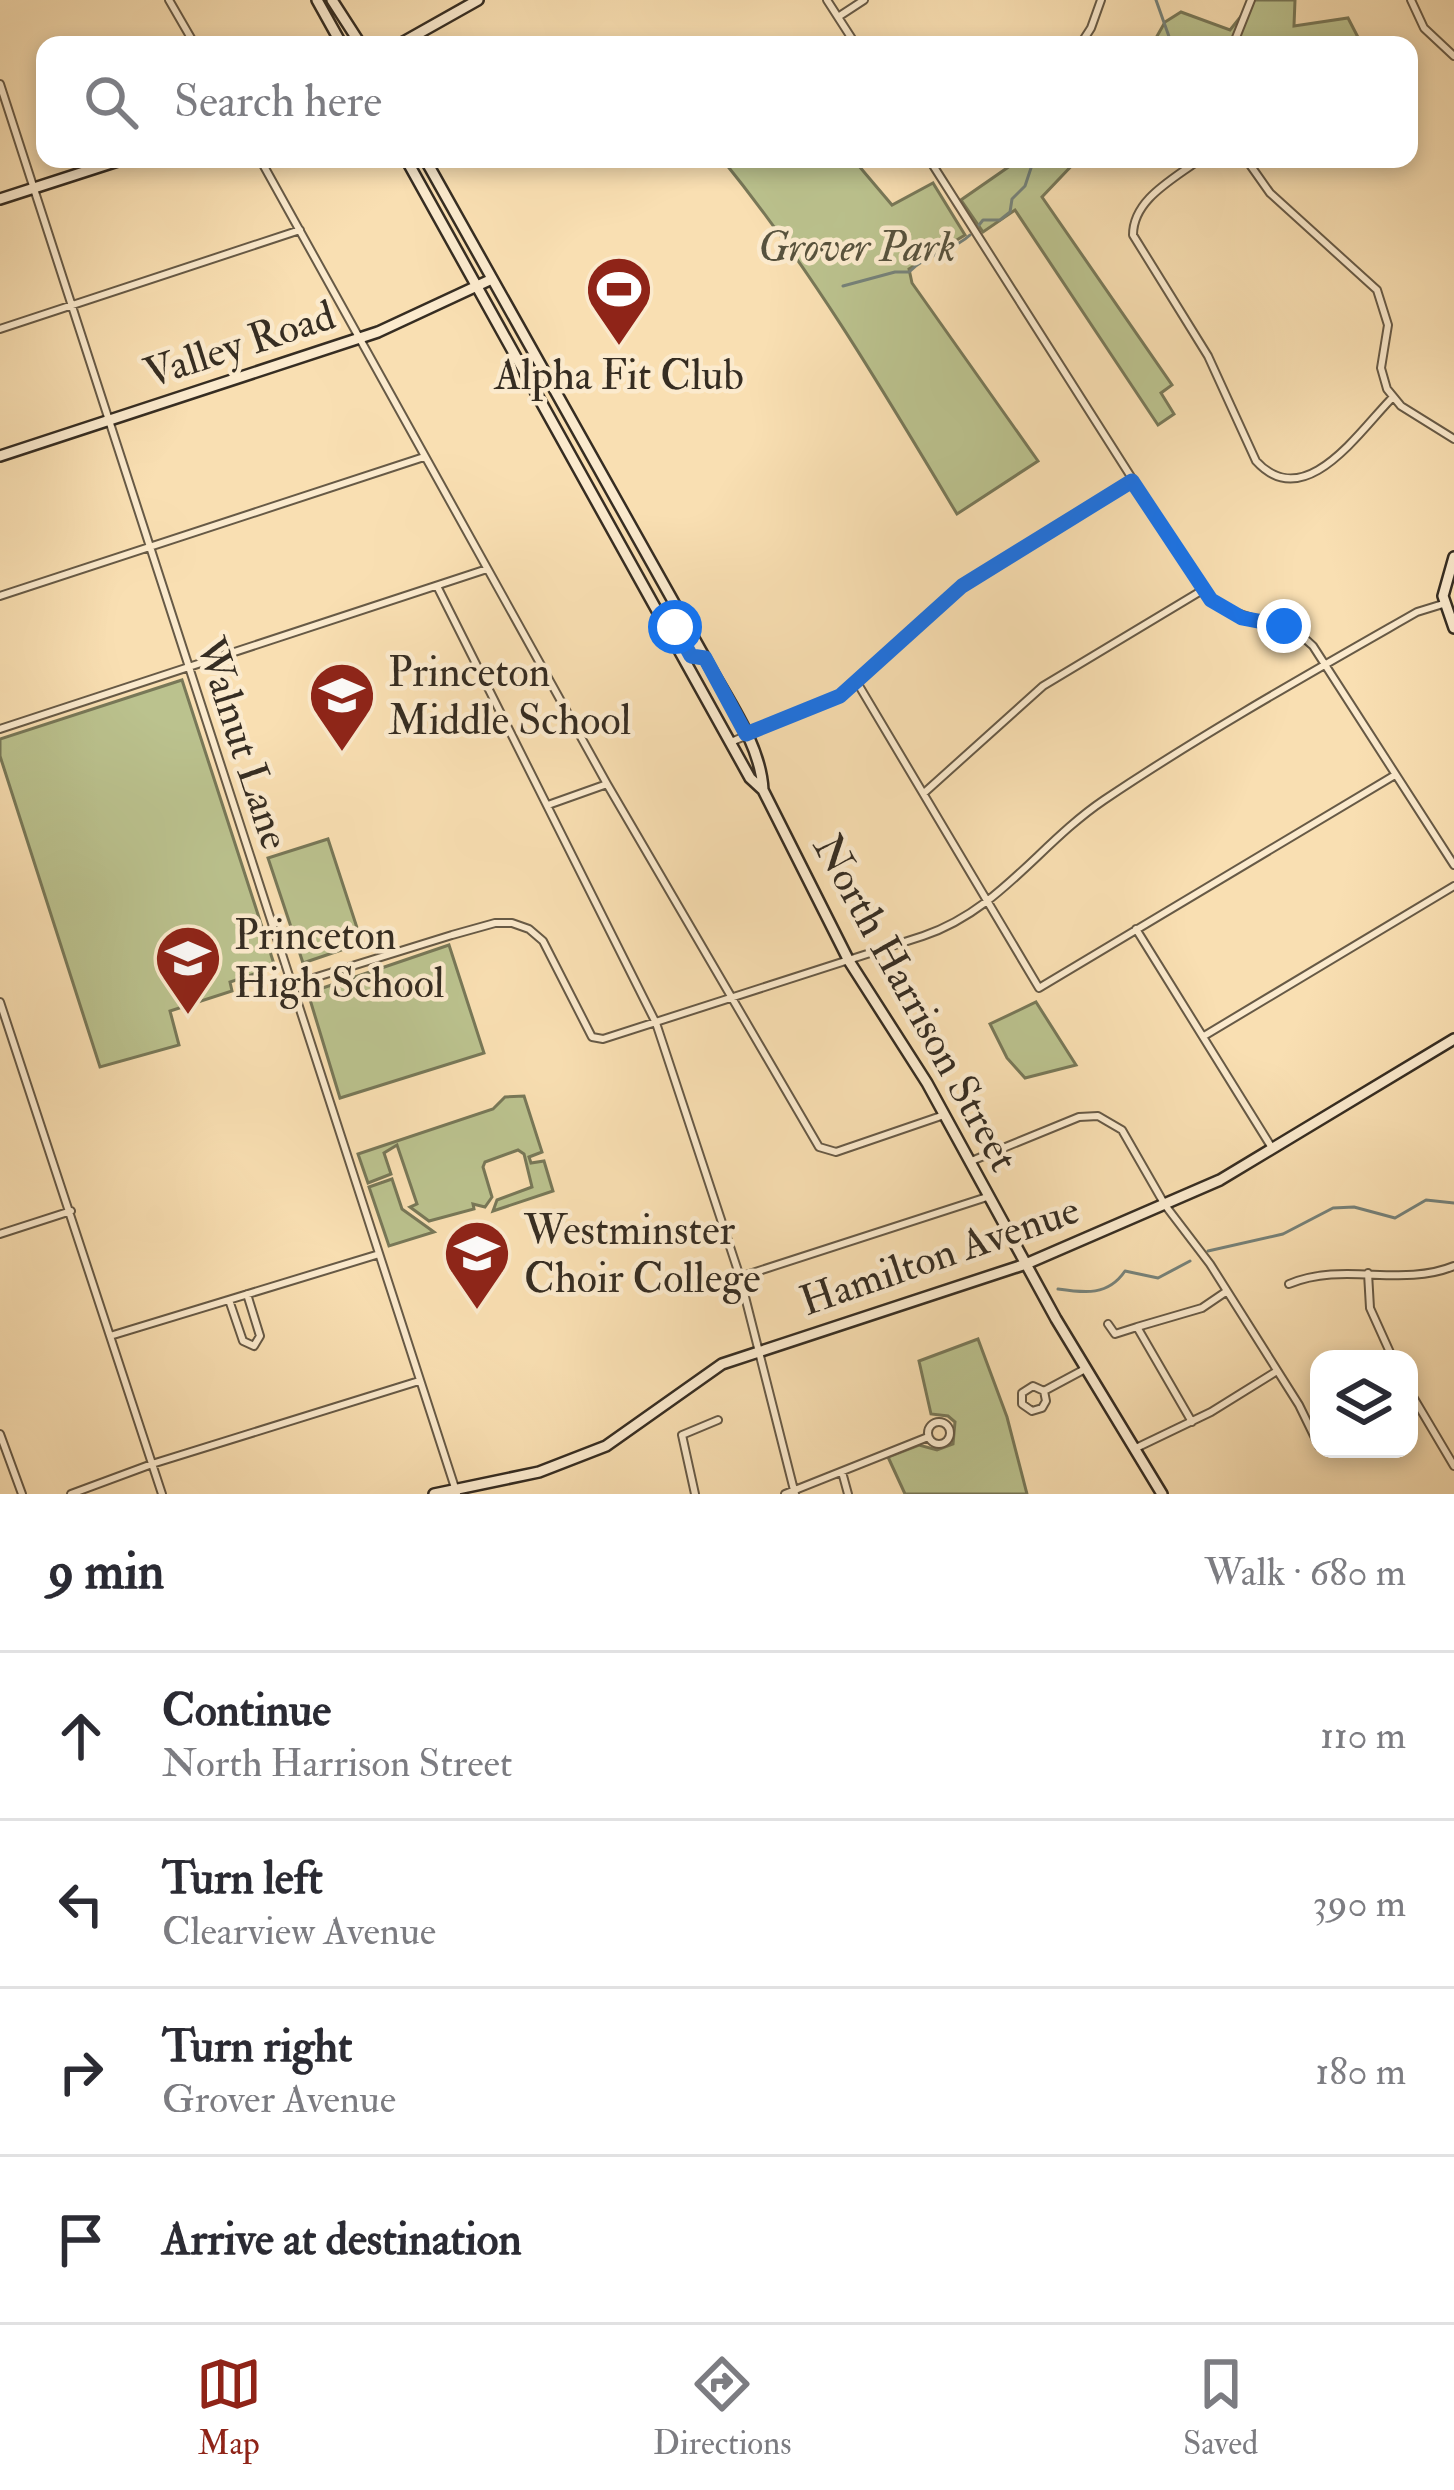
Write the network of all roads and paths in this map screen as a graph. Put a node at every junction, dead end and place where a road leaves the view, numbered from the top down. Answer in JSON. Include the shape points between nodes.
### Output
{"nodes":[{"id":1,"x":169,"y":0,"type":"edge"},
{"id":2,"x":317,"y":0,"type":"edge"},
{"id":3,"x":332,"y":0,"type":"edge"},
{"id":4,"x":478,"y":0,"type":"edge"},
{"id":5,"x":827,"y":0,"type":"edge"},
{"id":6,"x":863,"y":0,"type":"edge"},
{"id":7,"x":1101,"y":0,"type":"edge"},
{"id":8,"x":1251,"y":0,"type":"edge"},
{"id":9,"x":1411,"y":0,"type":"edge"},
{"id":10,"x":838,"y":16,"type":"junction"},
{"id":11,"x":190,"y":36,"type":"edge"},
{"id":12,"x":337,"y":36,"type":"edge"},
{"id":13,"x":355,"y":36,"type":"edge"},
{"id":14,"x":414,"y":36,"type":"edge"},
{"id":15,"x":850,"y":36,"type":"edge"},
{"id":16,"x":1086,"y":36,"type":"edge"},
{"id":17,"x":1237,"y":36,"type":"edge"},
{"id":18,"x":1454,"y":56,"type":"edge"},
{"id":19,"x":0,"y":84,"type":"edge"},
{"id":20,"x":96,"y":168,"type":"edge"},
{"id":21,"x":265,"y":168,"type":"edge"},
{"id":22,"x":411,"y":168,"type":"edge"},
{"id":23,"x":430,"y":168,"type":"edge"},
{"id":24,"x":934,"y":168,"type":"edge"},
{"id":25,"x":1189,"y":168,"type":"edge"},
{"id":26,"x":1252,"y":168,"type":"edge"},
{"id":27,"x":33,"y":188,"type":"junction"},
{"id":28,"x":0,"y":199,"type":"edge"},
{"id":29,"x":300,"y":230,"type":"junction"},
{"id":30,"x":492,"y":279,"type":"junction"},
{"id":31,"x":477,"y":287,"type":"junction"},
{"id":32,"x":71,"y":306,"type":"junction"},
{"id":33,"x":0,"y":328,"type":"edge"},
{"id":34,"x":358,"y":338,"type":"junction"},
{"id":35,"x":1393,"y":397,"type":"junction"},
{"id":36,"x":109,"y":421,"type":"junction"},
{"id":37,"x":1454,"y":439,"type":"edge"},
{"id":38,"x":0,"y":455,"type":"edge"},
{"id":39,"x":424,"y":457,"type":"junction"},
{"id":40,"x":1132,"y":481,"type":"junction"},
{"id":41,"x":149,"y":547,"type":"junction"},
{"id":42,"x":1454,"y":557,"type":"edge"},
{"id":43,"x":487,"y":569,"type":"junction"},
{"id":44,"x":655,"y":570,"type":"junction"},
{"id":45,"x":437,"y":586,"type":"junction"},
{"id":46,"x":1203,"y":590,"type":"junction"},
{"id":47,"x":0,"y":596,"type":"edge"},
{"id":48,"x":652,"y":600,"type":"junction"},
{"id":49,"x":1443,"y":604,"type":"junction"},
{"id":50,"x":665,"y":624,"type":"junction"},
{"id":51,"x":1454,"y":628,"type":"edge"},
{"id":52,"x":705,"y":658,"type":"junction"},
{"id":53,"x":1325,"y":664,"type":"junction"},
{"id":54,"x":188,"y":667,"type":"junction"},
{"id":55,"x":858,"y":684,"type":"junction"},
{"id":56,"x":722,"y":689,"type":"junction"},
{"id":57,"x":710,"y":705,"type":"junction"},
{"id":58,"x":0,"y":729,"type":"edge"},
{"id":59,"x":746,"y":734,"type":"junction"},
{"id":60,"x":731,"y":742,"type":"junction"},
{"id":61,"x":1395,"y":775,"type":"junction"},
{"id":62,"x":607,"y":784,"type":"junction"},
{"id":63,"x":763,"y":790,"type":"junction"},
{"id":64,"x":925,"y":793,"type":"junction"},
{"id":65,"x":548,"y":806,"type":"junction"},
{"id":66,"x":1454,"y":865,"type":"edge"},
{"id":67,"x":1454,"y":886,"type":"edge"},
{"id":68,"x":989,"y":902,"type":"junction"},
{"id":69,"x":1136,"y":929,"type":"junction"},
{"id":70,"x":849,"y":961,"type":"junction"},
{"id":71,"x":291,"y":986,"type":"junction"},
{"id":72,"x":732,"y":998,"type":"junction"},
{"id":73,"x":0,"y":1001,"type":"edge"},
{"id":74,"x":656,"y":1022,"type":"junction"},
{"id":75,"x":1204,"y":1036,"type":"junction"},
{"id":76,"x":1454,"y":1039,"type":"edge"},
{"id":77,"x":944,"y":1115,"type":"junction"},
{"id":78,"x":1272,"y":1148,"type":"junction"},
{"id":79,"x":969,"y":1162,"type":"junction"},
{"id":80,"x":989,"y":1196,"type":"junction"},
{"id":81,"x":1165,"y":1204,"type":"junction"},
{"id":82,"x":71,"y":1211,"type":"junction"},
{"id":83,"x":0,"y":1234,"type":"edge"},
{"id":84,"x":378,"y":1254,"type":"junction"},
{"id":85,"x":1026,"y":1264,"type":"junction"},
{"id":86,"x":1454,"y":1266,"type":"edge"},
{"id":87,"x":1369,"y":1273,"type":"junction"},
{"id":88,"x":740,"y":1277,"type":"junction"},
{"id":89,"x":1289,"y":1284,"type":"dead end"},
{"id":90,"x":1227,"y":1291,"type":"junction"},
{"id":91,"x":248,"y":1294,"type":"junction"},
{"id":92,"x":229,"y":1300,"type":"junction"},
{"id":93,"x":1108,"y":1324,"type":"dead end"},
{"id":94,"x":1137,"y":1327,"type":"junction"},
{"id":95,"x":110,"y":1336,"type":"junction"},
{"id":96,"x":1389,"y":1350,"type":"edge"},
{"id":97,"x":758,"y":1351,"type":"junction"},
{"id":98,"x":1085,"y":1369,"type":"junction"},
{"id":99,"x":1277,"y":1372,"type":"junction"},
{"id":100,"x":419,"y":1381,"type":"junction"},
{"id":101,"x":1044,"y":1391,"type":"junction"},
{"id":102,"x":1418,"y":1405,"type":"edge"},
{"id":103,"x":718,"y":1420,"type":"dead end"},
{"id":104,"x":1192,"y":1422,"type":"junction"},
{"id":105,"x":1310,"y":1430,"type":"edge"},
{"id":106,"x":0,"y":1434,"type":"edge"},
{"id":107,"x":928,"y":1437,"type":"dead end"},
{"id":108,"x":1134,"y":1449,"type":"junction"},
{"id":109,"x":152,"y":1464,"type":"junction"},
{"id":110,"x":1454,"y":1466,"type":"edge"},
{"id":111,"x":842,"y":1472,"type":"junction"},
{"id":112,"x":456,"y":1491,"type":"edge"},
{"id":113,"x":792,"y":1493,"type":"edge"},
{"id":114,"x":22,"y":1494,"type":"edge"},
{"id":115,"x":70,"y":1494,"type":"edge"},
{"id":116,"x":162,"y":1494,"type":"edge"},
{"id":117,"x":434,"y":1494,"type":"edge"},
{"id":118,"x":695,"y":1494,"type":"edge"},
{"id":119,"x":848,"y":1494,"type":"edge"},
{"id":120,"x":1162,"y":1494,"type":"edge"}],
"edges":[{"from":1,"to":11,"type":"street"},
{"from":2,"to":12,"type":"street"},
{"from":3,"to":13,"type":"street"},
{"from":4,"to":14,"type":"street"},
{"from":5,"to":10,"type":"street"},
{"from":6,"to":10,"type":"street"},
{"from":7,"to":16,"type":"street"},
{"from":8,"to":17,"type":"street"},
{"from":9,"to":18,"type":"street","via":[[1424,28]]},
{"from":10,"to":15,"type":"street"},
{"from":19,"to":27,"type":"street","name":"Walnut Lane"},
{"from":20,"to":27,"type":"street"},
{"from":21,"to":29,"type":"street"},
{"from":22,"to":31,"type":"street","name":"North Harrison Street"},
{"from":23,"to":30,"type":"street","name":"North Harrison Street"},
{"from":24,"to":40,"type":"street"},
{"from":25,"to":35,"type":"street","via":[[1143,204],[1133,235],[1208,356],[1256,461],[1286,479],[1314,475]]},
{"from":26,"to":35,"type":"street","via":[[1270,194],[1377,290],[1388,325],[1382,368]]},
{"from":27,"to":28,"type":"street"},
{"from":27,"to":32,"type":"street","name":"Walnut Lane"},
{"from":29,"to":32,"type":"street"},
{"from":29,"to":34,"type":"street"},
{"from":30,"to":31,"type":"street","name":"Valley Road"},
{"from":30,"to":44,"type":"street","name":"North Harrison Street"},
{"from":31,"to":34,"type":"street","name":"Valley Road"},
{"from":31,"to":48,"type":"street","name":"North Harrison Street"},
{"from":32,"to":33,"type":"street"},
{"from":32,"to":36,"type":"street","name":"Walnut Lane"},
{"from":34,"to":36,"type":"street","name":"Valley Road"},
{"from":34,"to":39,"type":"street"},
{"from":35,"to":37,"type":"street"},
{"from":36,"to":38,"type":"street","name":"Valley Road"},
{"from":36,"to":41,"type":"street","name":"Walnut Lane"},
{"from":39,"to":41,"type":"street"},
{"from":39,"to":43,"type":"street"},
{"from":40,"to":46,"type":"street"},
{"from":40,"to":55,"type":"street","via":[[962,586]]},
{"from":41,"to":47,"type":"street"},
{"from":41,"to":54,"type":"street","name":"Walnut Lane"},
{"from":42,"to":49,"type":"street"},
{"from":43,"to":45,"type":"street"},
{"from":43,"to":62,"type":"street"},
{"from":44,"to":48,"type":"street"},
{"from":44,"to":52,"type":"street","name":"North Harrison Street"},
{"from":45,"to":54,"type":"street"},
{"from":45,"to":65,"type":"street"},
{"from":46,"to":53,"type":"street","via":[[1231,614],[1294,631]]},
{"from":46,"to":64,"type":"street","via":[[1043,686]]},
{"from":48,"to":50,"type":"street","name":"North Harrison Street"},
{"from":49,"to":51,"type":"street"},
{"from":49,"to":53,"type":"street"},
{"from":50,"to":52,"type":"street","via":[[691,656]]},
{"from":50,"to":57,"type":"street","name":"North Harrison Street"},
{"from":52,"to":56,"type":"street","name":"North Harrison Street"},
{"from":53,"to":61,"type":"street"},
{"from":53,"to":68,"type":"street","via":[[1101,802]]},
{"from":54,"to":58,"type":"street"},
{"from":54,"to":71,"type":"street","name":"Walnut Lane"},
{"from":55,"to":59,"type":"street"},
{"from":55,"to":64,"type":"street"},
{"from":56,"to":57,"type":"street"},
{"from":56,"to":59,"type":"street","name":"North Harrison Street"},
{"from":57,"to":60,"type":"street","name":"North Harrison Street"},
{"from":59,"to":60,"type":"street"},
{"from":59,"to":63,"type":"street","name":"North Harrison Street"},
{"from":60,"to":63,"type":"street","name":"North Harrison Street"},
{"from":61,"to":66,"type":"street"},
{"from":61,"to":69,"type":"street"},
{"from":62,"to":65,"type":"street"},
{"from":62,"to":72,"type":"street"},
{"from":63,"to":70,"type":"street","name":"North Harrison Street"},
{"from":64,"to":68,"type":"street"},
{"from":65,"to":74,"type":"street"},
{"from":67,"to":75,"type":"street"},
{"from":68,"to":69,"type":"street","via":[[1039,988]]},
{"from":68,"to":70,"type":"street","via":[[951,926]]},
{"from":69,"to":75,"type":"street"},
{"from":70,"to":72,"type":"street"},
{"from":70,"to":77,"type":"street","name":"North Harrison Street"},
{"from":71,"to":74,"type":"street","via":[[512,923],[543,941],[594,1038]]},
{"from":71,"to":84,"type":"street","name":"Walnut Lane"},
{"from":72,"to":74,"type":"street"},
{"from":72,"to":77,"type":"street","via":[[824,1150]]},
{"from":73,"to":82,"type":"street"},
{"from":74,"to":88,"type":"street"},
{"from":75,"to":78,"type":"street"},
{"from":76,"to":78,"type":"street","name":"Hamilton Avenue"},
{"from":77,"to":79,"type":"street","name":"North Harrison Street"},
{"from":78,"to":81,"type":"street","name":"Hamilton Avenue"},
{"from":79,"to":80,"type":"street","name":"North Harrison Street"},
{"from":79,"to":81,"type":"street","via":[[1098,1116],[1122,1130]]},
{"from":80,"to":85,"type":"street","name":"North Harrison Street"},
{"from":80,"to":88,"type":"street"},
{"from":81,"to":85,"type":"street","name":"Hamilton Avenue"},
{"from":81,"to":90,"type":"street"},
{"from":82,"to":83,"type":"street"},
{"from":82,"to":95,"type":"street"},
{"from":84,"to":91,"type":"street"},
{"from":84,"to":100,"type":"street","name":"Walnut Lane"},
{"from":85,"to":97,"type":"street","name":"Hamilton Avenue"},
{"from":85,"to":98,"type":"street","name":"North Harrison Street"},
{"from":86,"to":87,"type":"street","via":[[1417,1276]]},
{"from":87,"to":89,"type":"street"},
{"from":87,"to":96,"type":"street","via":[[1370,1308]]},
{"from":88,"to":97,"type":"street"},
{"from":90,"to":94,"type":"street","via":[[1202,1308]]},
{"from":90,"to":99,"type":"street"},
{"from":91,"to":92,"type":"street"},
{"from":91,"to":92,"type":"street","via":[[260,1336],[254,1346],[243,1341]]},
{"from":92,"to":95,"type":"street"},
{"from":93,"to":94,"type":"street","via":[[1114,1334]]},
{"from":94,"to":104,"type":"street"},
{"from":95,"to":109,"type":"street"},
{"from":97,"to":112,"type":"street","name":"Hamilton Avenue","via":[[711,1370],[606,1446]]},
{"from":97,"to":113,"type":"street"},
{"from":98,"to":101,"type":"street"},
{"from":98,"to":108,"type":"street","name":"North Harrison Street"},
{"from":99,"to":104,"type":"street"},
{"from":99,"to":105,"type":"street"},
{"from":100,"to":109,"type":"street"},
{"from":100,"to":112,"type":"street","name":"Walnut Lane"},
{"from":101,"to":101,"type":"street","via":[[1022,1393],[1022,1404],[1042,1408]]},
{"from":102,"to":110,"type":"street"},
{"from":103,"to":118,"type":"street","via":[[682,1435]]},
{"from":104,"to":108,"type":"street"},
{"from":106,"to":114,"type":"street"},
{"from":107,"to":111,"type":"street"},
{"from":108,"to":120,"type":"street","name":"North Harrison Street"},
{"from":109,"to":115,"type":"street"},
{"from":109,"to":116,"type":"street"},
{"from":111,"to":113,"type":"street"},
{"from":111,"to":119,"type":"street"},
{"from":112,"to":117,"type":"street","name":"Hamilton Avenue"}]}
